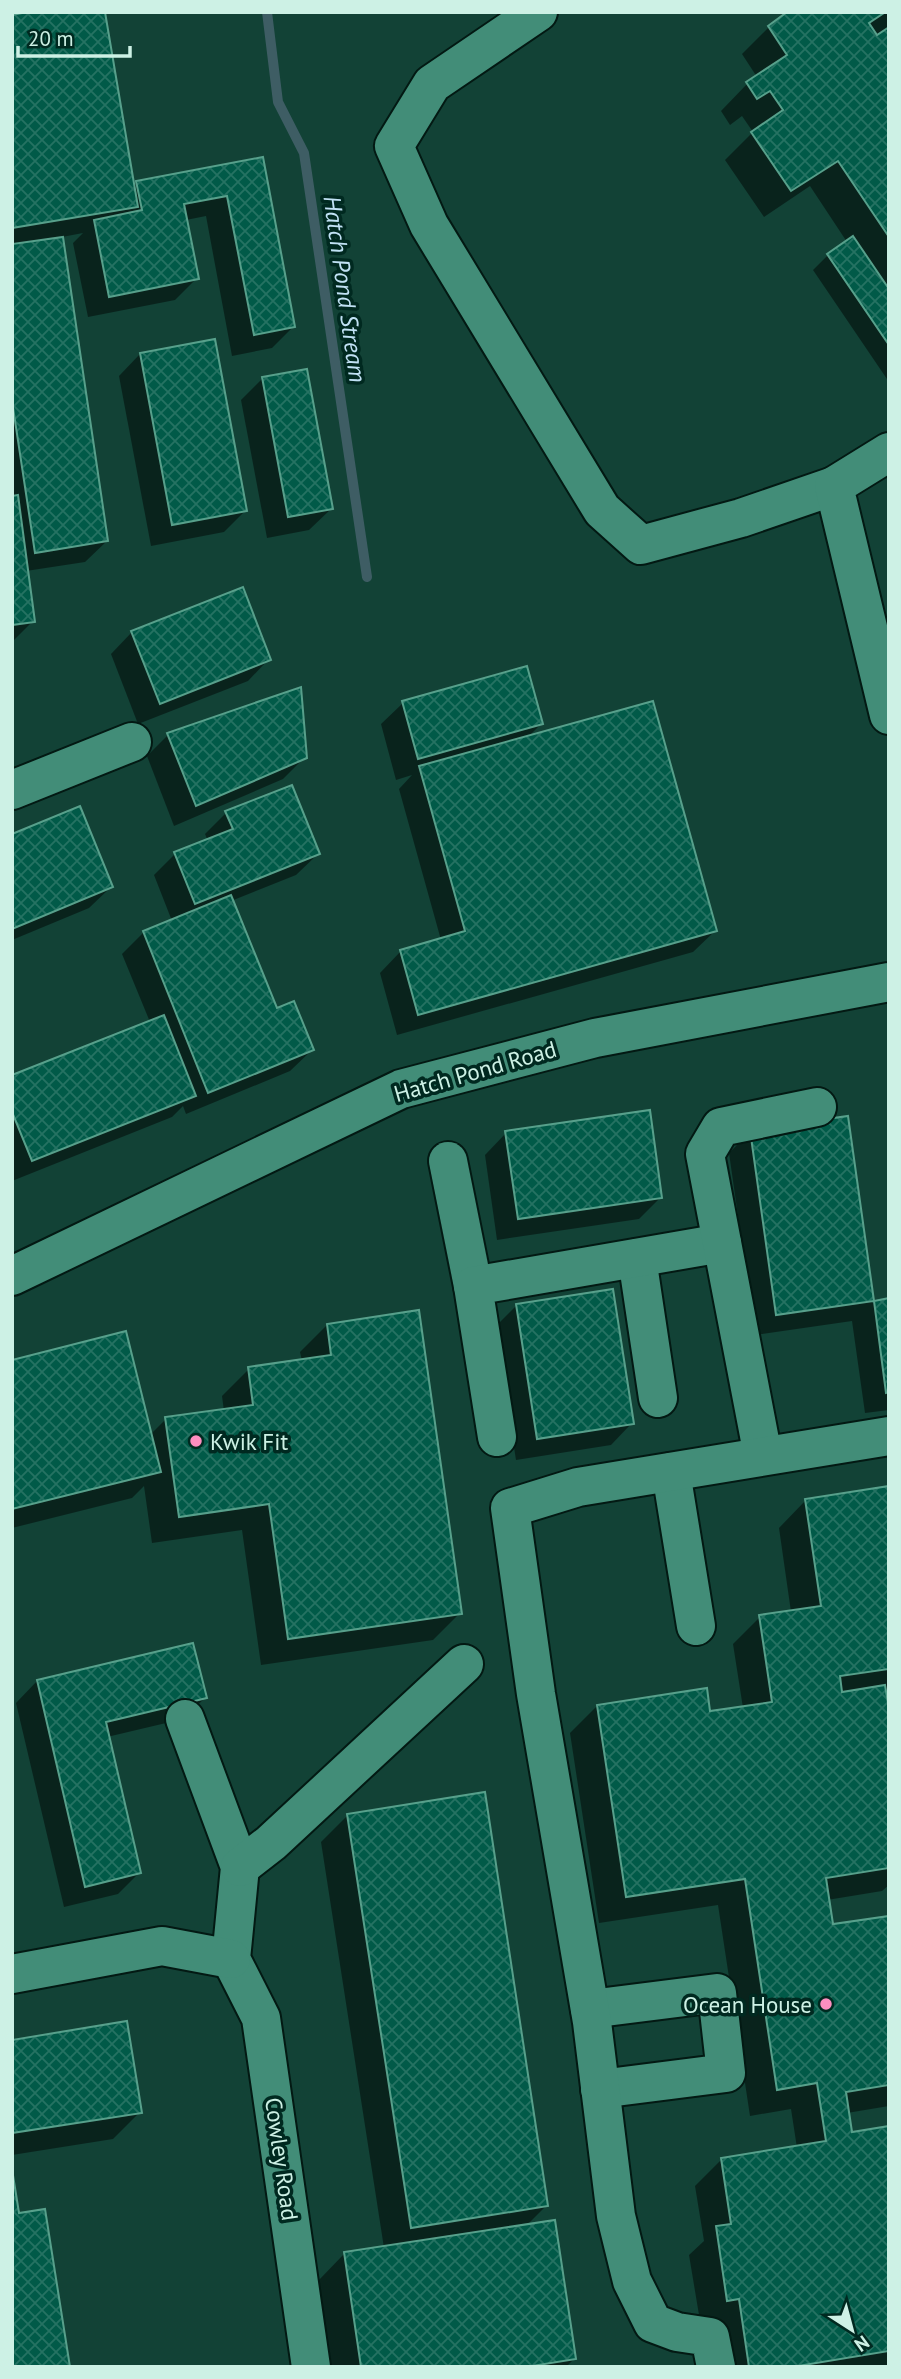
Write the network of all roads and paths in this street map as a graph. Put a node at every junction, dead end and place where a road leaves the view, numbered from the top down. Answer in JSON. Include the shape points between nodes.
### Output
{"nodes":[{"id":1,"x":538,"y":12,"type":"edge"},
{"id":2,"x":889,"y":452,"type":"edge"},
{"id":3,"x":834,"y":486,"type":"junction"},
{"id":4,"x":889,"y":715,"type":"edge"},
{"id":5,"x":132,"y":742,"type":"dead end"},
{"id":6,"x":12,"y":790,"type":"edge"},
{"id":7,"x":889,"y":982,"type":"edge"},
{"id":8,"x":817,"y":1107,"type":"dead end"},
{"id":9,"x":448,"y":1161,"type":"dead end"},
{"id":10,"x":722,"y":1243,"type":"junction"},
{"id":11,"x":637,"y":1258,"type":"junction"},
{"id":12,"x":12,"y":1276,"type":"edge"},
{"id":13,"x":473,"y":1286,"type":"junction"},
{"id":14,"x":658,"y":1398,"type":"dead end"},
{"id":15,"x":889,"y":1436,"type":"edge"},
{"id":16,"x":497,"y":1437,"type":"dead end"},
{"id":17,"x":763,"y":1456,"type":"junction"},
{"id":18,"x":671,"y":1472,"type":"junction"},
{"id":19,"x":696,"y":1626,"type":"dead end"},
{"id":20,"x":464,"y":1664,"type":"dead end"},
{"id":21,"x":185,"y":1719,"type":"dead end"},
{"id":22,"x":240,"y":1867,"type":"junction"},
{"id":23,"x":231,"y":1959,"type":"junction"},
{"id":24,"x":12,"y":1974,"type":"edge"},
{"id":25,"x":590,"y":2009,"type":"junction"},
{"id":26,"x":600,"y":2089,"type":"junction"},
{"id":27,"x":311,"y":2367,"type":"edge"},
{"id":28,"x":716,"y":2367,"type":"edge"}],
"edges":[{"from":1,"to":3,"type":"street","via":[[432,84],[394,146],[429,225],[602,510],[641,545]]},
{"from":2,"to":3,"type":"street"},
{"from":3,"to":4,"type":"street"},
{"from":5,"to":6,"type":"street"},
{"from":7,"to":12,"type":"street","name":"Hatch Pond Road","via":[[595,1038],[401,1089]]},
{"from":8,"to":10,"type":"street","via":[[721,1127],[705,1154]]},
{"from":9,"to":13,"type":"street"},
{"from":10,"to":11,"type":"street"},
{"from":10,"to":17,"type":"street"},
{"from":11,"to":13,"type":"street"},
{"from":11,"to":14,"type":"street"},
{"from":13,"to":16,"type":"street"},
{"from":15,"to":17,"type":"street"},
{"from":17,"to":18,"type":"street"},
{"from":18,"to":19,"type":"street"},
{"from":18,"to":25,"type":"street","via":[[579,1486],[510,1508],[536,1694]]},
{"from":20,"to":22,"type":"street"},
{"from":21,"to":22,"type":"street"},
{"from":22,"to":23,"type":"street"},
{"from":23,"to":24,"type":"street","via":[[162,1946]]},
{"from":23,"to":27,"type":"street","name":"Cowley Road","via":[[261,2018]]},
{"from":25,"to":26,"type":"street"},
{"from":25,"to":26,"type":"street","via":[[716,1993],[726,2073]]},
{"from":26,"to":28,"type":"street","via":[[616,2216],[632,2281],[653,2323],[710,2337]]}]}
